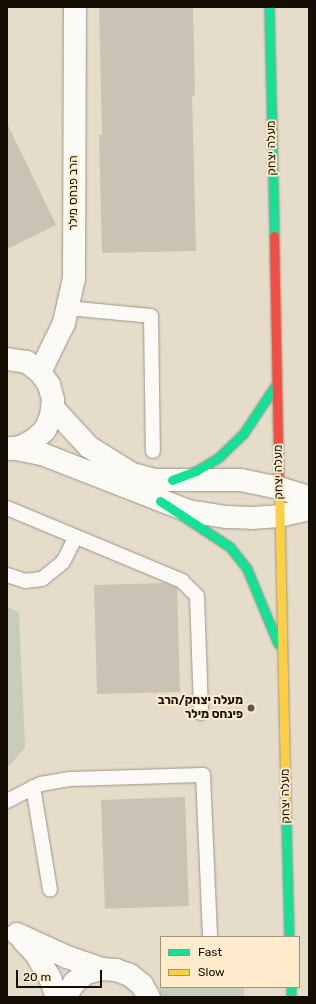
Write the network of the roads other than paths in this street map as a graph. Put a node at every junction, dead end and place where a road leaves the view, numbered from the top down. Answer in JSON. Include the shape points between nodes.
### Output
{"nodes":[{"id":1,"x":75,"y":7,"type":"edge"},
{"id":2,"x":269,"y":7,"type":"edge"},
{"id":3,"x":68,"y":308,"type":"junction"},
{"id":4,"x":7,"y":359,"type":"edge"},
{"id":5,"x":40,"y":372,"type":"junction"},
{"id":6,"x":277,"y":383,"type":"junction"},
{"id":7,"x":52,"y":407,"type":"junction"},
{"id":8,"x":9,"y":449,"type":"edge"},
{"id":9,"x":153,"y":451,"type":"dead end"},
{"id":10,"x":172,"y":480,"type":"junction"},
{"id":11,"x":279,"y":488,"type":"junction"},
{"id":12,"x":309,"y":497,"type":"edge"},
{"id":13,"x":160,"y":501,"type":"junction"},
{"id":14,"x":7,"y":508,"type":"edge"},
{"id":15,"x":309,"y":509,"type":"edge"},
{"id":16,"x":279,"y":516,"type":"junction"},
{"id":17,"x":75,"y":538,"type":"junction"},
{"id":18,"x":7,"y":575,"type":"edge"},
{"id":19,"x":283,"y":656,"type":"junction"},
{"id":20,"x":201,"y":713,"type":"dead end"},
{"id":21,"x":33,"y":787,"type":"junction"},
{"id":22,"x":7,"y":801,"type":"edge"},
{"id":23,"x":50,"y":890,"type":"dead end"},
{"id":24,"x":12,"y":930,"type":"edge"},
{"id":25,"x":210,"y":936,"type":"edge"},
{"id":26,"x":290,"y":936,"type":"edge"},
{"id":27,"x":101,"y":969,"type":"junction"},
{"id":28,"x":57,"y":997,"type":"edge"},
{"id":29,"x":65,"y":997,"type":"edge"},
{"id":30,"x":149,"y":997,"type":"edge"}],
"edges":[{"from":1,"to":3,"type":"street","name":"הרב פנחס מילר","via":[[74,278]]},
{"from":2,"to":6,"type":"street","name":"מעלה יצחק"},
{"from":3,"to":5,"type":"street","name":"הרב פנחס מילר","via":[[64,323]]},
{"from":3,"to":9,"type":"lane","via":[[151,316]]},
{"from":4,"to":5,"type":"street","via":[[27,362]]},
{"from":5,"to":7,"type":"street","via":[[48,385],[53,400]]},
{"from":6,"to":10,"type":"street","via":[[244,434],[219,457],[196,471]]},
{"from":6,"to":11,"type":"street","name":"מעלה יצחק"},
{"from":7,"to":8,"type":"street","via":[[45,430],[34,440]]},
{"from":7,"to":10,"type":"street","via":[[89,447],[108,460],[132,474],[155,480]]},
{"from":8,"to":13,"type":"street","via":[[42,454]]},
{"from":10,"to":11,"type":"street","via":[[241,480]]},
{"from":11,"to":12,"type":"street"},
{"from":11,"to":16,"type":"street","name":"מעלה יצחק"},
{"from":13,"to":16,"type":"street","via":[[188,511],[227,517]]},
{"from":13,"to":19,"type":"street","via":[[230,547],[247,569]]},
{"from":14,"to":17,"type":"lane"},
{"from":15,"to":16,"type":"street"},
{"from":16,"to":19,"type":"street","name":"מעלה יצחק"},
{"from":17,"to":18,"type":"lane","via":[[62,562],[42,579],[25,581]]},
{"from":17,"to":20,"type":"lane","via":[[182,581],[197,596]]},
{"from":19,"to":26,"type":"street","name":"מעלה יצחק"},
{"from":21,"to":22,"type":"lane"},
{"from":21,"to":23,"type":"lane"},
{"from":21,"to":25,"type":"lane","via":[[70,779],[203,775]]},
{"from":24,"to":27,"type":"street","via":[[61,954]]},
{"from":24,"to":28,"type":"street","via":[[36,954],[50,978]]},
{"from":27,"to":29,"type":"street","via":[[86,974],[74,983]]},
{"from":27,"to":30,"type":"street","via":[[116,970],[130,975],[142,985]]}]}
